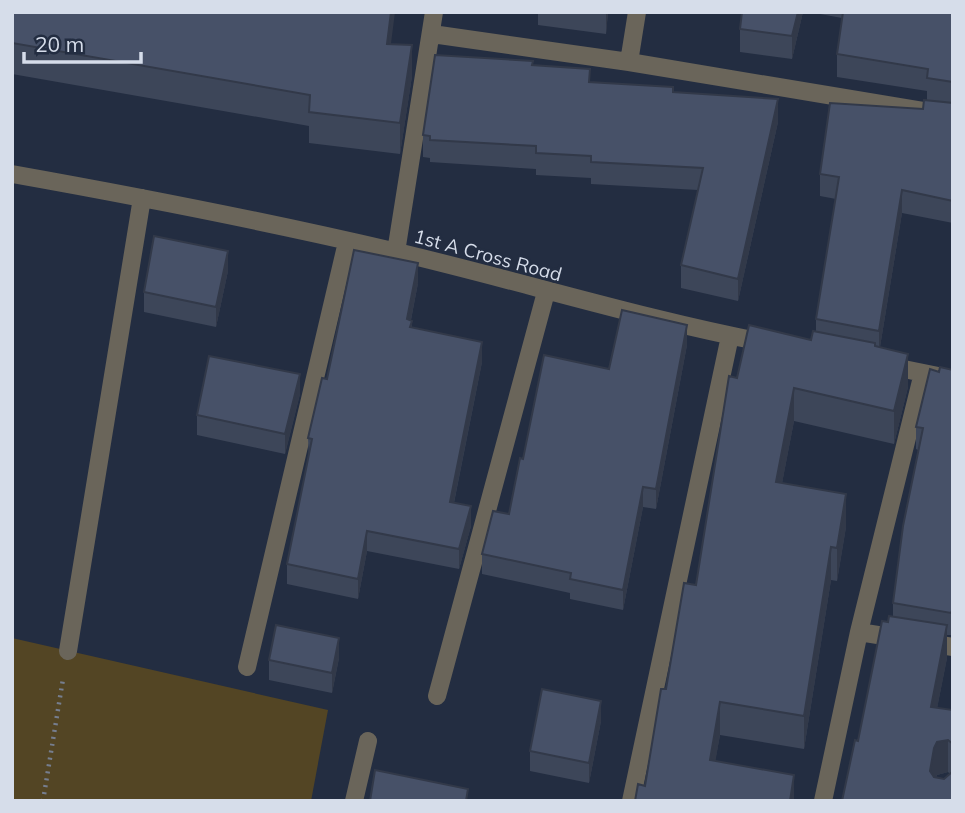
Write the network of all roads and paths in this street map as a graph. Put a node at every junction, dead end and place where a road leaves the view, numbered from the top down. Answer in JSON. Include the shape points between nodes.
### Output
{"nodes":[{"id":1,"x":434,"y":12,"type":"edge"},
{"id":2,"x":637,"y":12,"type":"edge"},
{"id":3,"x":432,"y":34,"type":"junction"},
{"id":4,"x":629,"y":62,"type":"junction"},
{"id":5,"x":953,"y":116,"type":"edge"},
{"id":6,"x":12,"y":174,"type":"edge"},
{"id":7,"x":142,"y":198,"type":"junction"},
{"id":8,"x":347,"y":242,"type":"junction"},
{"id":9,"x":397,"y":252,"type":"junction"},
{"id":10,"x":546,"y":292,"type":"junction"},
{"id":11,"x":730,"y":336,"type":"junction"},
{"id":12,"x":781,"y":346,"type":"edge"},
{"id":13,"x":871,"y":363,"type":"edge"},
{"id":14,"x":923,"y":373,"type":"junction"},
{"id":15,"x":953,"y":379,"type":"edge"},
{"id":16,"x":859,"y":632,"type":"junction"},
{"id":17,"x":953,"y":647,"type":"edge"},
{"id":18,"x":68,"y":651,"type":"joint"},
{"id":19,"x":247,"y":667,"type":"dead end"},
{"id":20,"x":437,"y":696,"type":"dead end"},
{"id":21,"x":368,"y":741,"type":"dead end"},
{"id":22,"x":43,"y":801,"type":"edge"},
{"id":23,"x":354,"y":801,"type":"edge"},
{"id":24,"x":631,"y":801,"type":"edge"},
{"id":25,"x":822,"y":801,"type":"edge"}],
"edges":[{"from":1,"to":3,"type":"street"},
{"from":2,"to":4,"type":"street"},
{"from":3,"to":4,"type":"street"},
{"from":3,"to":9,"type":"street"},
{"from":4,"to":5,"type":"street"},
{"from":6,"to":7,"type":"street","name":"1st A Cross Road"},
{"from":7,"to":8,"type":"street","name":"1st A Cross Road"},
{"from":7,"to":18,"type":"street"},
{"from":8,"to":9,"type":"street","name":"1st A Cross Road"},
{"from":8,"to":19,"type":"street"},
{"from":9,"to":10,"type":"street","name":"1st A Cross Road"},
{"from":10,"to":11,"type":"street","name":"1st A Cross Road"},
{"from":10,"to":20,"type":"street"},
{"from":11,"to":12,"type":"street","name":"1st A Cross Road"},
{"from":11,"to":24,"type":"street"},
{"from":13,"to":14,"type":"street"},
{"from":14,"to":15,"type":"street"},
{"from":14,"to":16,"type":"street"},
{"from":16,"to":17,"type":"street"},
{"from":16,"to":25,"type":"street"},
{"from":18,"to":22,"type":"path"},
{"from":21,"to":23,"type":"street"}]}
